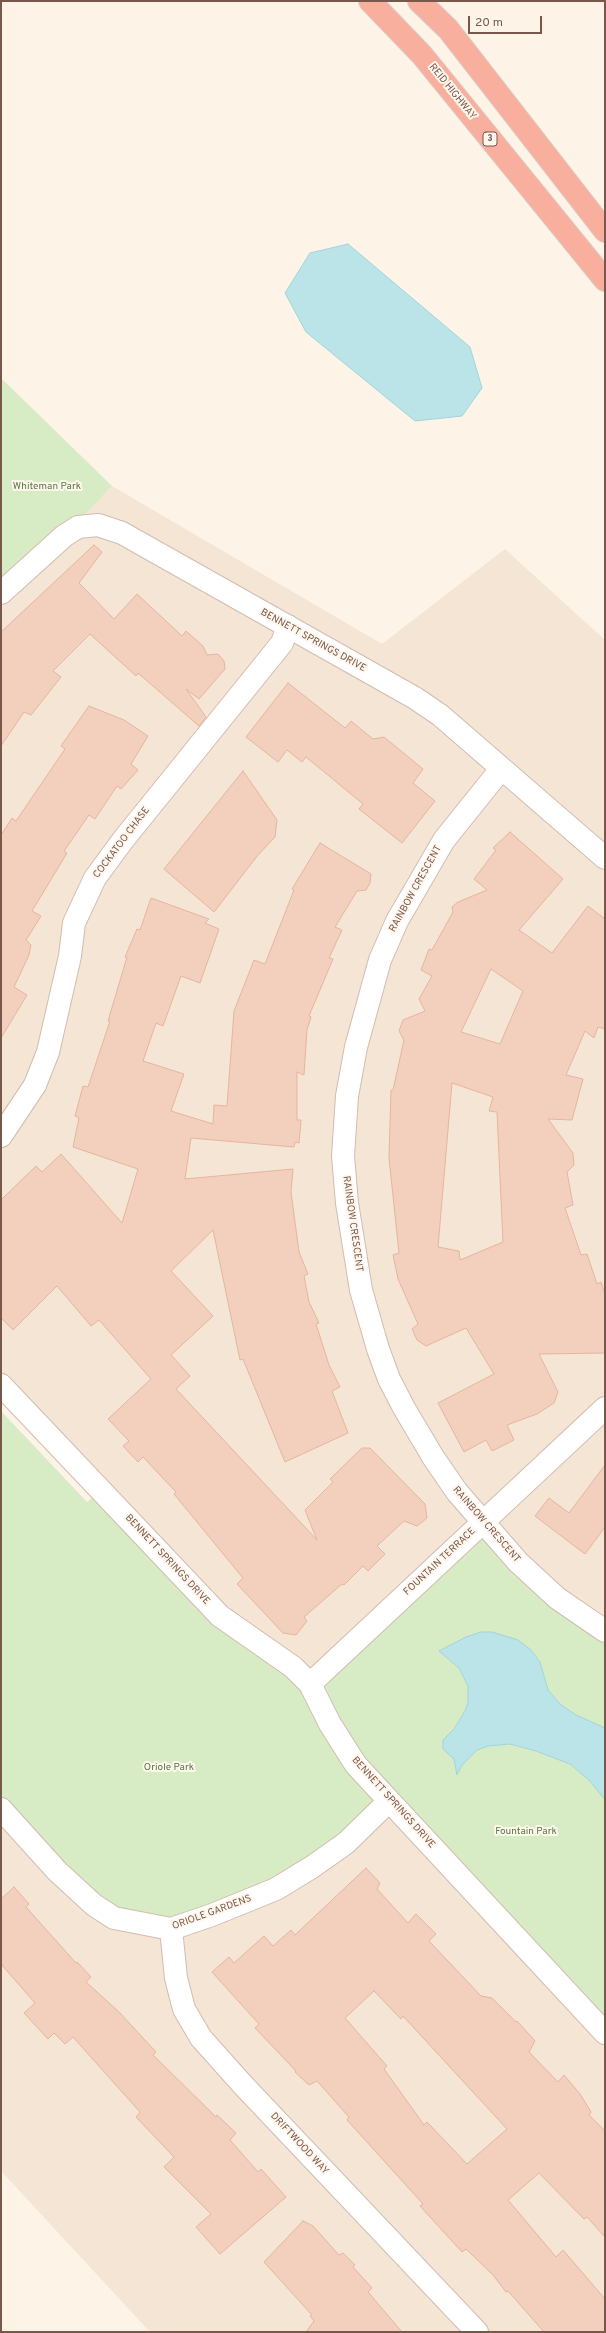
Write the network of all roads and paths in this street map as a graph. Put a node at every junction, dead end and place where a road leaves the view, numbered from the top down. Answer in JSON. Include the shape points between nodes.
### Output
{"nodes":[{"id":1,"x":370,"y":1,"type":"edge"},
{"id":2,"x":420,"y":1,"type":"edge"},
{"id":3,"x":605,"y":231,"type":"edge"},
{"id":4,"x":605,"y":280,"type":"edge"},
{"id":5,"x":1,"y":593,"type":"edge"},
{"id":6,"x":288,"y":626,"type":"junction"},
{"id":7,"x":501,"y":769,"type":"junction"},
{"id":8,"x":605,"y":858,"type":"edge"},
{"id":9,"x":1,"y":1136,"type":"edge"},
{"id":10,"x":1,"y":1385,"type":"edge"},
{"id":11,"x":605,"y":1408,"type":"edge"},
{"id":12,"x":482,"y":1523,"type":"junction"},
{"id":13,"x":605,"y":1630,"type":"edge"},
{"id":14,"x":310,"y":1684,"type":"junction"},
{"id":15,"x":389,"y":1801,"type":"junction"},
{"id":16,"x":1,"y":1809,"type":"edge"},
{"id":17,"x":171,"y":1929,"type":"junction"},
{"id":18,"x":605,"y":2033,"type":"edge"},
{"id":19,"x":477,"y":2332,"type":"edge"}],
"edges":[{"from":1,"to":4,"type":"highway","name":"REID HIGHWAY","number":"3","via":[[422,55]]},
{"from":2,"to":3,"type":"highway","via":[[448,29]]},
{"from":5,"to":6,"type":"street","name":"BENNETT SPRINGS DRIVE","via":[[64,536],[78,527],[98,526],[122,533]]},
{"from":6,"to":7,"type":"street","name":"BENNETT SPRINGS DRIVE","via":[[440,715]]},
{"from":6,"to":9,"type":"street","name":"COCKATOO CHASE","via":[[282,643],[122,840],[95,878],[74,923],[70,956],[48,1052],[35,1084]]},
{"from":7,"to":8,"type":"street","name":"BENNETT SPRINGS DRIVE"},
{"from":7,"to":12,"type":"street","name":"RAINBOW CRESCENT","via":[[444,840],[397,921],[380,960],[356,1047],[348,1096],[343,1156],[353,1248],[361,1290],[387,1373],[433,1457]]},
{"from":10,"to":14,"type":"street","name":"BENNETT SPRINGS DRIVE","via":[[220,1616],[293,1667]]},
{"from":11,"to":12,"type":"street","name":"FOUNTAIN TERRACE"},
{"from":12,"to":13,"type":"street","name":"RAINBOW CRESCENT","via":[[518,1562],[557,1598]]},
{"from":12,"to":14,"type":"street","name":"FOUNTAIN TERRACE"},
{"from":14,"to":15,"type":"street","name":"BENNETT SPRINGS DRIVE","via":[[330,1724],[356,1764]]},
{"from":15,"to":17,"type":"street","name":"ORIOLE GARDENS","via":[[346,1843],[276,1889],[212,1916]]},
{"from":15,"to":18,"type":"street","name":"BENNETT SPRINGS DRIVE"},
{"from":16,"to":17,"type":"street","name":"ORIOLE GARDENS","via":[[57,1871],[94,1905],[114,1918]]},
{"from":17,"to":19,"type":"street","name":"DRIFTWOOD WAY","via":[[176,1978],[184,2009],[201,2038]]}]}
